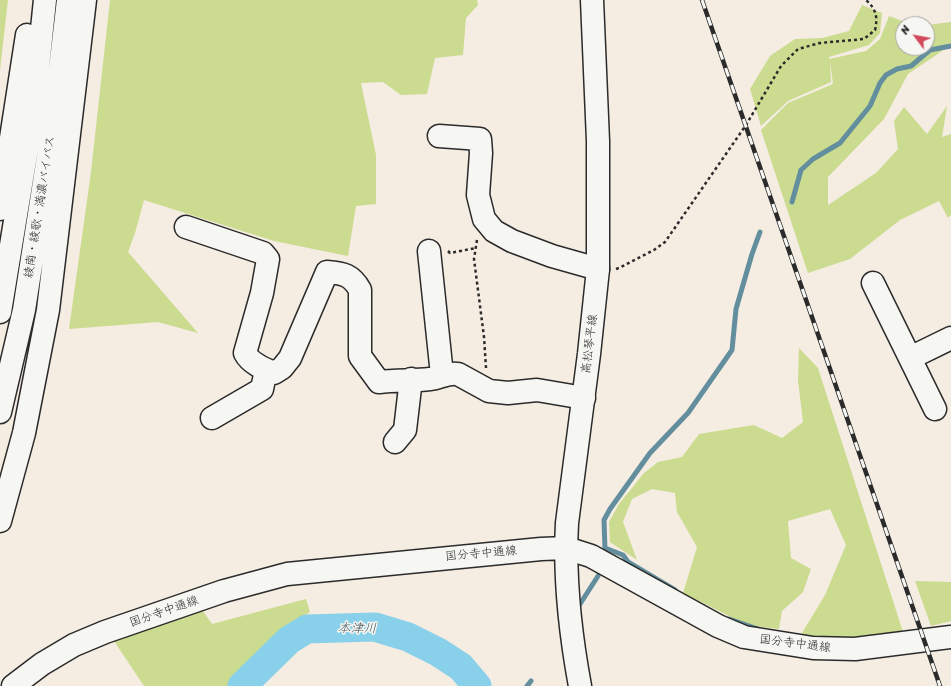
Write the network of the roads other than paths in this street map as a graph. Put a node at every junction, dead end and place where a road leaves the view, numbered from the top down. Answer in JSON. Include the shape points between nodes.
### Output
{"nodes":[{"id":1,"x":30,"y":0,"type":"edge"},
{"id":2,"x":45,"y":0,"type":"edge"},
{"id":3,"x":68,"y":0,"type":"edge"},
{"id":4,"x":85,"y":0,"type":"edge"},
{"id":5,"x":592,"y":0,"type":"edge"},
{"id":6,"x":439,"y":136,"type":"dead end"},
{"id":7,"x":0,"y":210,"type":"edge"},
{"id":8,"x":186,"y":227,"type":"dead end"},
{"id":9,"x":429,"y":251,"type":"road end"},
{"id":10,"x":598,"y":270,"type":"junction"},
{"id":11,"x":873,"y":283,"type":"dead end"},
{"id":12,"x":0,"y":312,"type":"edge"},
{"id":13,"x":951,"y":338,"type":"edge"},
{"id":14,"x":910,"y":358,"type":"junction"},
{"id":15,"x":266,"y":370,"type":"junction"},
{"id":16,"x":442,"y":375,"type":"junction"},
{"id":17,"x":411,"y":379,"type":"junction"},
{"id":18,"x":584,"y":398,"type":"junction"},
{"id":19,"x":935,"y":409,"type":"dead end"},
{"id":20,"x":0,"y":412,"type":"edge"},
{"id":21,"x":212,"y":418,"type":"dead end"},
{"id":22,"x":395,"y":442,"type":"dead end"},
{"id":23,"x":0,"y":521,"type":"edge"},
{"id":24,"x":566,"y":548,"type":"junction"},
{"id":25,"x":951,"y":637,"type":"edge"},
{"id":26,"x":13,"y":686,"type":"edge"},
{"id":27,"x":580,"y":686,"type":"edge"}],
"edges":[{"from":1,"to":7,"type":"main road","via":[[25,52]]},
{"from":2,"to":12,"type":"main road","name":"綾南・綾歌・満濃バイパス","via":[[34,106]]},
{"from":3,"to":20,"type":"main road","name":"綾南・綾歌・満濃バイパス","via":[[56,112],[24,310]]},
{"from":4,"to":23,"type":"main road","via":[[48,310],[24,433]]},
{"from":5,"to":10,"type":"main road","name":"高松琴平線","via":[[598,141]]},
{"from":6,"to":10,"type":"main road","via":[[480,139],[478,195],[484,219],[494,231],[512,241],[552,256]]},
{"from":8,"to":15,"type":"main road","via":[[263,253],[268,259],[262,294],[245,354]]},
{"from":9,"to":16,"type":"main road"},
{"from":10,"to":18,"type":"main road","name":"高松琴平線"},
{"from":11,"to":14,"type":"main road"},
{"from":13,"to":14,"type":"main road"},
{"from":14,"to":19,"type":"main road"},
{"from":15,"to":17,"type":"main road","via":[[274,373],[290,358],[327,272],[342,273],[356,282],[360,290],[360,356],[379,382]]},
{"from":15,"to":21,"type":"main road","via":[[262,389]]},
{"from":16,"to":17,"type":"main road","via":[[432,379]]},
{"from":16,"to":18,"type":"main road","via":[[458,374],[489,391],[508,393],[537,390]]},
{"from":17,"to":22,"type":"main road","via":[[405,430]]},
{"from":18,"to":24,"type":"main road","name":"高松琴平線","via":[[567,522]]},
{"from":24,"to":25,"type":"main road","name":"国分寺中通線","via":[[591,556],[718,626],[744,637],[813,648],[855,649]]},
{"from":24,"to":26,"type":"main road","name":"国分寺中通線","via":[[465,555],[287,574],[224,591],[105,632],[74,645],[42,664]]},
{"from":24,"to":27,"type":"main road","name":"高松琴平線","via":[[568,612]]}]}
